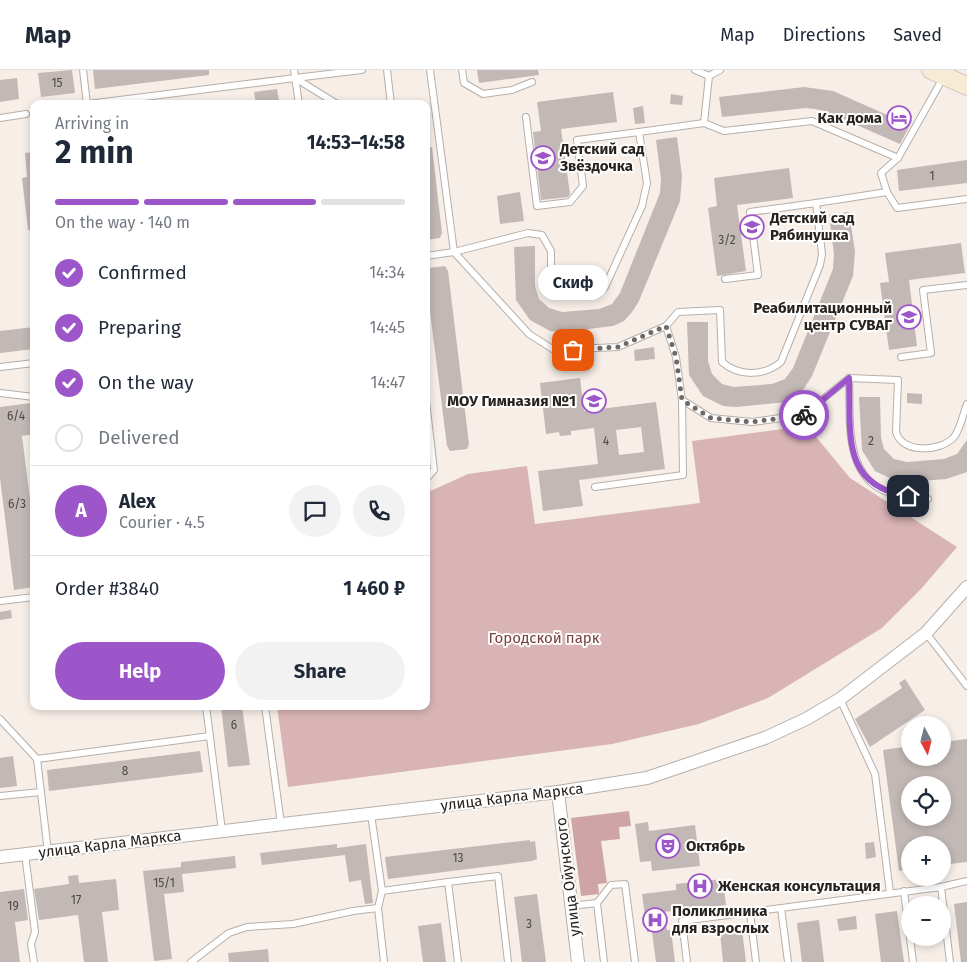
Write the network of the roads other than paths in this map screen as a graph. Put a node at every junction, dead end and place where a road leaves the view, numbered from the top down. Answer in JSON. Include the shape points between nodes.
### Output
{"nodes":[{"id":1,"x":83,"y":70,"type":"edge"},
{"id":2,"x":294,"y":70,"type":"edge"},
{"id":3,"x":362,"y":70,"type":"edge"},
{"id":4,"x":387,"y":70,"type":"edge"},
{"id":5,"x":430,"y":70,"type":"edge"},
{"id":6,"x":462,"y":70,"type":"edge"},
{"id":7,"x":695,"y":70,"type":"edge"},
{"id":8,"x":720,"y":70,"type":"edge"},
{"id":9,"x":938,"y":73,"type":"edge"},
{"id":10,"x":710,"y":76,"type":"junction"},
{"id":11,"x":295,"y":78,"type":"junction"},
{"id":12,"x":532,"y":82,"type":"dead end"},
{"id":13,"x":967,"y":86,"type":"edge"},
{"id":14,"x":87,"y":100,"type":"edge"},
{"id":15,"x":120,"y":100,"type":"edge"},
{"id":16,"x":298,"y":100,"type":"edge"},
{"id":17,"x":331,"y":100,"type":"edge"},
{"id":18,"x":391,"y":100,"type":"edge"},
{"id":19,"x":26,"y":114,"type":"dead end"},
{"id":20,"x":526,"y":117,"type":"dead end"},
{"id":21,"x":0,"y":118,"type":"edge"},
{"id":22,"x":704,"y":123,"type":"junction"},
{"id":23,"x":638,"y":132,"type":"junction"},
{"id":24,"x":898,"y":158,"type":"junction"},
{"id":25,"x":887,"y":192,"type":"junction"},
{"id":26,"x":967,"y":199,"type":"edge"},
{"id":27,"x":816,"y":203,"type":"junction"},
{"id":28,"x":454,"y":252,"type":"junction"},
{"id":29,"x":430,"y":255,"type":"edge"},
{"id":30,"x":725,"y":279,"type":"dead end"},
{"id":31,"x":967,"y":285,"type":"edge"},
{"id":32,"x":666,"y":326,"type":"junction"},
{"id":33,"x":901,"y":357,"type":"dead end"},
{"id":34,"x":30,"y":363,"type":"edge"},
{"id":35,"x":0,"y":367,"type":"edge"},
{"id":36,"x":849,"y":378,"type":"junction"},
{"id":37,"x":0,"y":393,"type":"edge"},
{"id":38,"x":30,"y":397,"type":"edge"},
{"id":39,"x":682,"y":400,"type":"junction"},
{"id":40,"x":967,"y":404,"type":"edge"},
{"id":41,"x":430,"y":436,"type":"edge"},
{"id":42,"x":430,"y":474,"type":"edge"},
{"id":43,"x":595,"y":487,"type":"dead end"},
{"id":44,"x":928,"y":499,"type":"dead end"},
{"id":45,"x":967,"y":587,"type":"edge"},
{"id":46,"x":30,"y":597,"type":"edge"},
{"id":47,"x":0,"y":601,"type":"edge"},
{"id":48,"x":926,"y":633,"type":"junction"},
{"id":49,"x":967,"y":686,"type":"edge"},
{"id":50,"x":840,"y":699,"type":"junction"},
{"id":51,"x":207,"y":710,"type":"edge"},
{"id":52,"x":266,"y":710,"type":"edge"},
{"id":53,"x":0,"y":719,"type":"edge"},
{"id":54,"x":210,"y":736,"type":"junction"},
{"id":55,"x":37,"y":759,"type":"junction"},
{"id":56,"x":41,"y":792,"type":"junction"},
{"id":57,"x":558,"y":792,"type":"junction"},
{"id":58,"x":0,"y":796,"type":"edge"},
{"id":59,"x":371,"y":814,"type":"junction"},
{"id":60,"x":281,"y":824,"type":"junction"},
{"id":61,"x":222,"y":831,"type":"junction"},
{"id":62,"x":48,"y":852,"type":"junction"},
{"id":63,"x":25,"y":854,"type":"junction"},
{"id":64,"x":0,"y":857,"type":"edge"},
{"id":65,"x":967,"y":881,"type":"edge"},
{"id":66,"x":448,"y":882,"type":"junction"},
{"id":67,"x":951,"y":884,"type":"edge"},
{"id":68,"x":941,"y":886,"type":"joint"},
{"id":69,"x":382,"y":891,"type":"junction"},
{"id":70,"x":904,"y":891,"type":"junction"},
{"id":71,"x":890,"y":893,"type":"junction"},
{"id":72,"x":597,"y":903,"type":"junction"},
{"id":73,"x":571,"y":906,"type":"junction"},
{"id":74,"x":378,"y":908,"type":"junction"},
{"id":75,"x":781,"y":908,"type":"junction"},
{"id":76,"x":750,"y":912,"type":"junction"},
{"id":77,"x":34,"y":962,"type":"edge"},
{"id":78,"x":191,"y":962,"type":"edge"},
{"id":79,"x":384,"y":962,"type":"edge"},
{"id":80,"x":458,"y":962,"type":"edge"},
{"id":81,"x":508,"y":962,"type":"edge"},
{"id":82,"x":578,"y":962,"type":"edge"},
{"id":83,"x":604,"y":962,"type":"edge"},
{"id":84,"x":634,"y":962,"type":"edge"},
{"id":85,"x":687,"y":962,"type":"edge"},
{"id":86,"x":756,"y":962,"type":"edge"},
{"id":87,"x":788,"y":962,"type":"edge"},
{"id":88,"x":913,"y":962,"type":"edge"},
{"id":89,"x":950,"y":962,"type":"edge"}],
"edges":[{"from":1,"to":14,"type":"lane"},
{"from":2,"to":11,"type":"lane"},
{"from":3,"to":11,"type":"lane"},
{"from":4,"to":18,"type":"lane"},
{"from":5,"to":28,"type":"lane"},
{"from":6,"to":12,"type":"lane","via":[[464,83],[483,94],[512,90]]},
{"from":7,"to":10,"type":"lane"},
{"from":8,"to":10,"type":"lane"},
{"from":9,"to":13,"type":"street"},
{"from":9,"to":24,"type":"lane"},
{"from":10,"to":22,"type":"lane"},
{"from":11,"to":15,"type":"lane"},
{"from":11,"to":16,"type":"lane"},
{"from":11,"to":17,"type":"lane"},
{"from":19,"to":21,"type":"lane"},
{"from":20,"to":23,"type":"lane","via":[[536,206],[570,202],[583,186],[577,140]]},
{"from":22,"to":23,"type":"lane"},
{"from":22,"to":24,"type":"lane","via":[[724,131],[812,121]]},
{"from":23,"to":28,"type":"lane","via":[[647,184],[642,206],[605,287],[596,295],[560,296],[551,288],[551,251],[542,235],[528,233]]},
{"from":24,"to":25,"type":"lane","via":[[881,173]]},
{"from":25,"to":26,"type":"lane","via":[[897,208]]},
{"from":25,"to":27,"type":"lane"},
{"from":27,"to":30,"type":"lane","via":[[750,212],[758,275]]},
{"from":27,"to":32,"type":"lane","via":[[822,254],[820,265],[781,362],[771,370],[739,373],[722,362],[720,310],[678,312]]},
{"from":28,"to":29,"type":"lane"},
{"from":28,"to":32,"type":"lane","via":[[529,334],[554,350],[618,347]]},
{"from":31,"to":33,"type":"lane","via":[[923,290],[932,353]]},
{"from":32,"to":39,"type":"lane","via":[[676,357]]},
{"from":34,"to":35,"type":"lane"},
{"from":36,"to":39,"type":"lane","via":[[803,415],[752,422],[711,418]]},
{"from":36,"to":40,"type":"lane","via":[[898,380],[896,432],[898,439],[916,448],[945,444],[955,436]]},
{"from":36,"to":44,"type":"lane","via":[[852,451],[866,478],[889,493]]},
{"from":37,"to":38,"type":"lane"},
{"from":39,"to":43,"type":"lane","via":[[683,475]]},
{"from":41,"to":42,"type":"lane","via":[[434,470]]},
{"from":45,"to":48,"type":"street","name":"улица Карла Маркса"},
{"from":46,"to":47,"type":"lane"},
{"from":48,"to":49,"type":"lane"},
{"from":48,"to":50,"type":"street","name":"улица Карла Маркса"},
{"from":50,"to":57,"type":"street","name":"улица Карла Маркса","via":[[765,738],[647,778]]},
{"from":50,"to":71,"type":"lane","via":[[875,774]]},
{"from":51,"to":54,"type":"lane"},
{"from":52,"to":60,"type":"lane"},
{"from":53,"to":55,"type":"lane"},
{"from":54,"to":55,"type":"lane"},
{"from":54,"to":61,"type":"lane"},
{"from":55,"to":56,"type":"lane"},
{"from":56,"to":58,"type":"lane"},
{"from":56,"to":62,"type":"lane"},
{"from":57,"to":59,"type":"street","name":"улица Карла Маркса"},
{"from":57,"to":73,"type":"street","name":"улица Ойунского"},
{"from":59,"to":60,"type":"street","name":"улица Карла Маркса"},
{"from":59,"to":69,"type":"lane"},
{"from":60,"to":61,"type":"street","name":"улица Карла Маркса"},
{"from":61,"to":62,"type":"street","name":"улица Карла Маркса"},
{"from":62,"to":63,"type":"street","name":"улица Карла Маркса"},
{"from":63,"to":64,"type":"street","name":"улица Карла Маркса"},
{"from":63,"to":77,"type":"lane","via":[[35,932],[31,944]]},
{"from":65,"to":67,"type":"lane"},
{"from":66,"to":69,"type":"lane"},
{"from":66,"to":80,"type":"lane"},
{"from":66,"to":81,"type":"lane","via":[[498,876]]},
{"from":68,"to":70,"type":"lane"},
{"from":68,"to":89,"type":"lane"},
{"from":69,"to":74,"type":"lane"},
{"from":70,"to":71,"type":"lane"},
{"from":70,"to":88,"type":"lane"},
{"from":71,"to":75,"type":"lane"},
{"from":72,"to":73,"type":"lane"},
{"from":72,"to":83,"type":"lane"},
{"from":72,"to":84,"type":"lane","via":[[611,885],[625,884]]},
{"from":73,"to":82,"type":"street","name":"улица Ойунского"},
{"from":74,"to":78,"type":"lane","via":[[293,924],[247,927],[228,933]]},
{"from":74,"to":79,"type":"lane"},
{"from":75,"to":76,"type":"lane"},
{"from":75,"to":87,"type":"lane"},
{"from":76,"to":85,"type":"lane","via":[[682,921]]},
{"from":76,"to":86,"type":"lane"}]}
